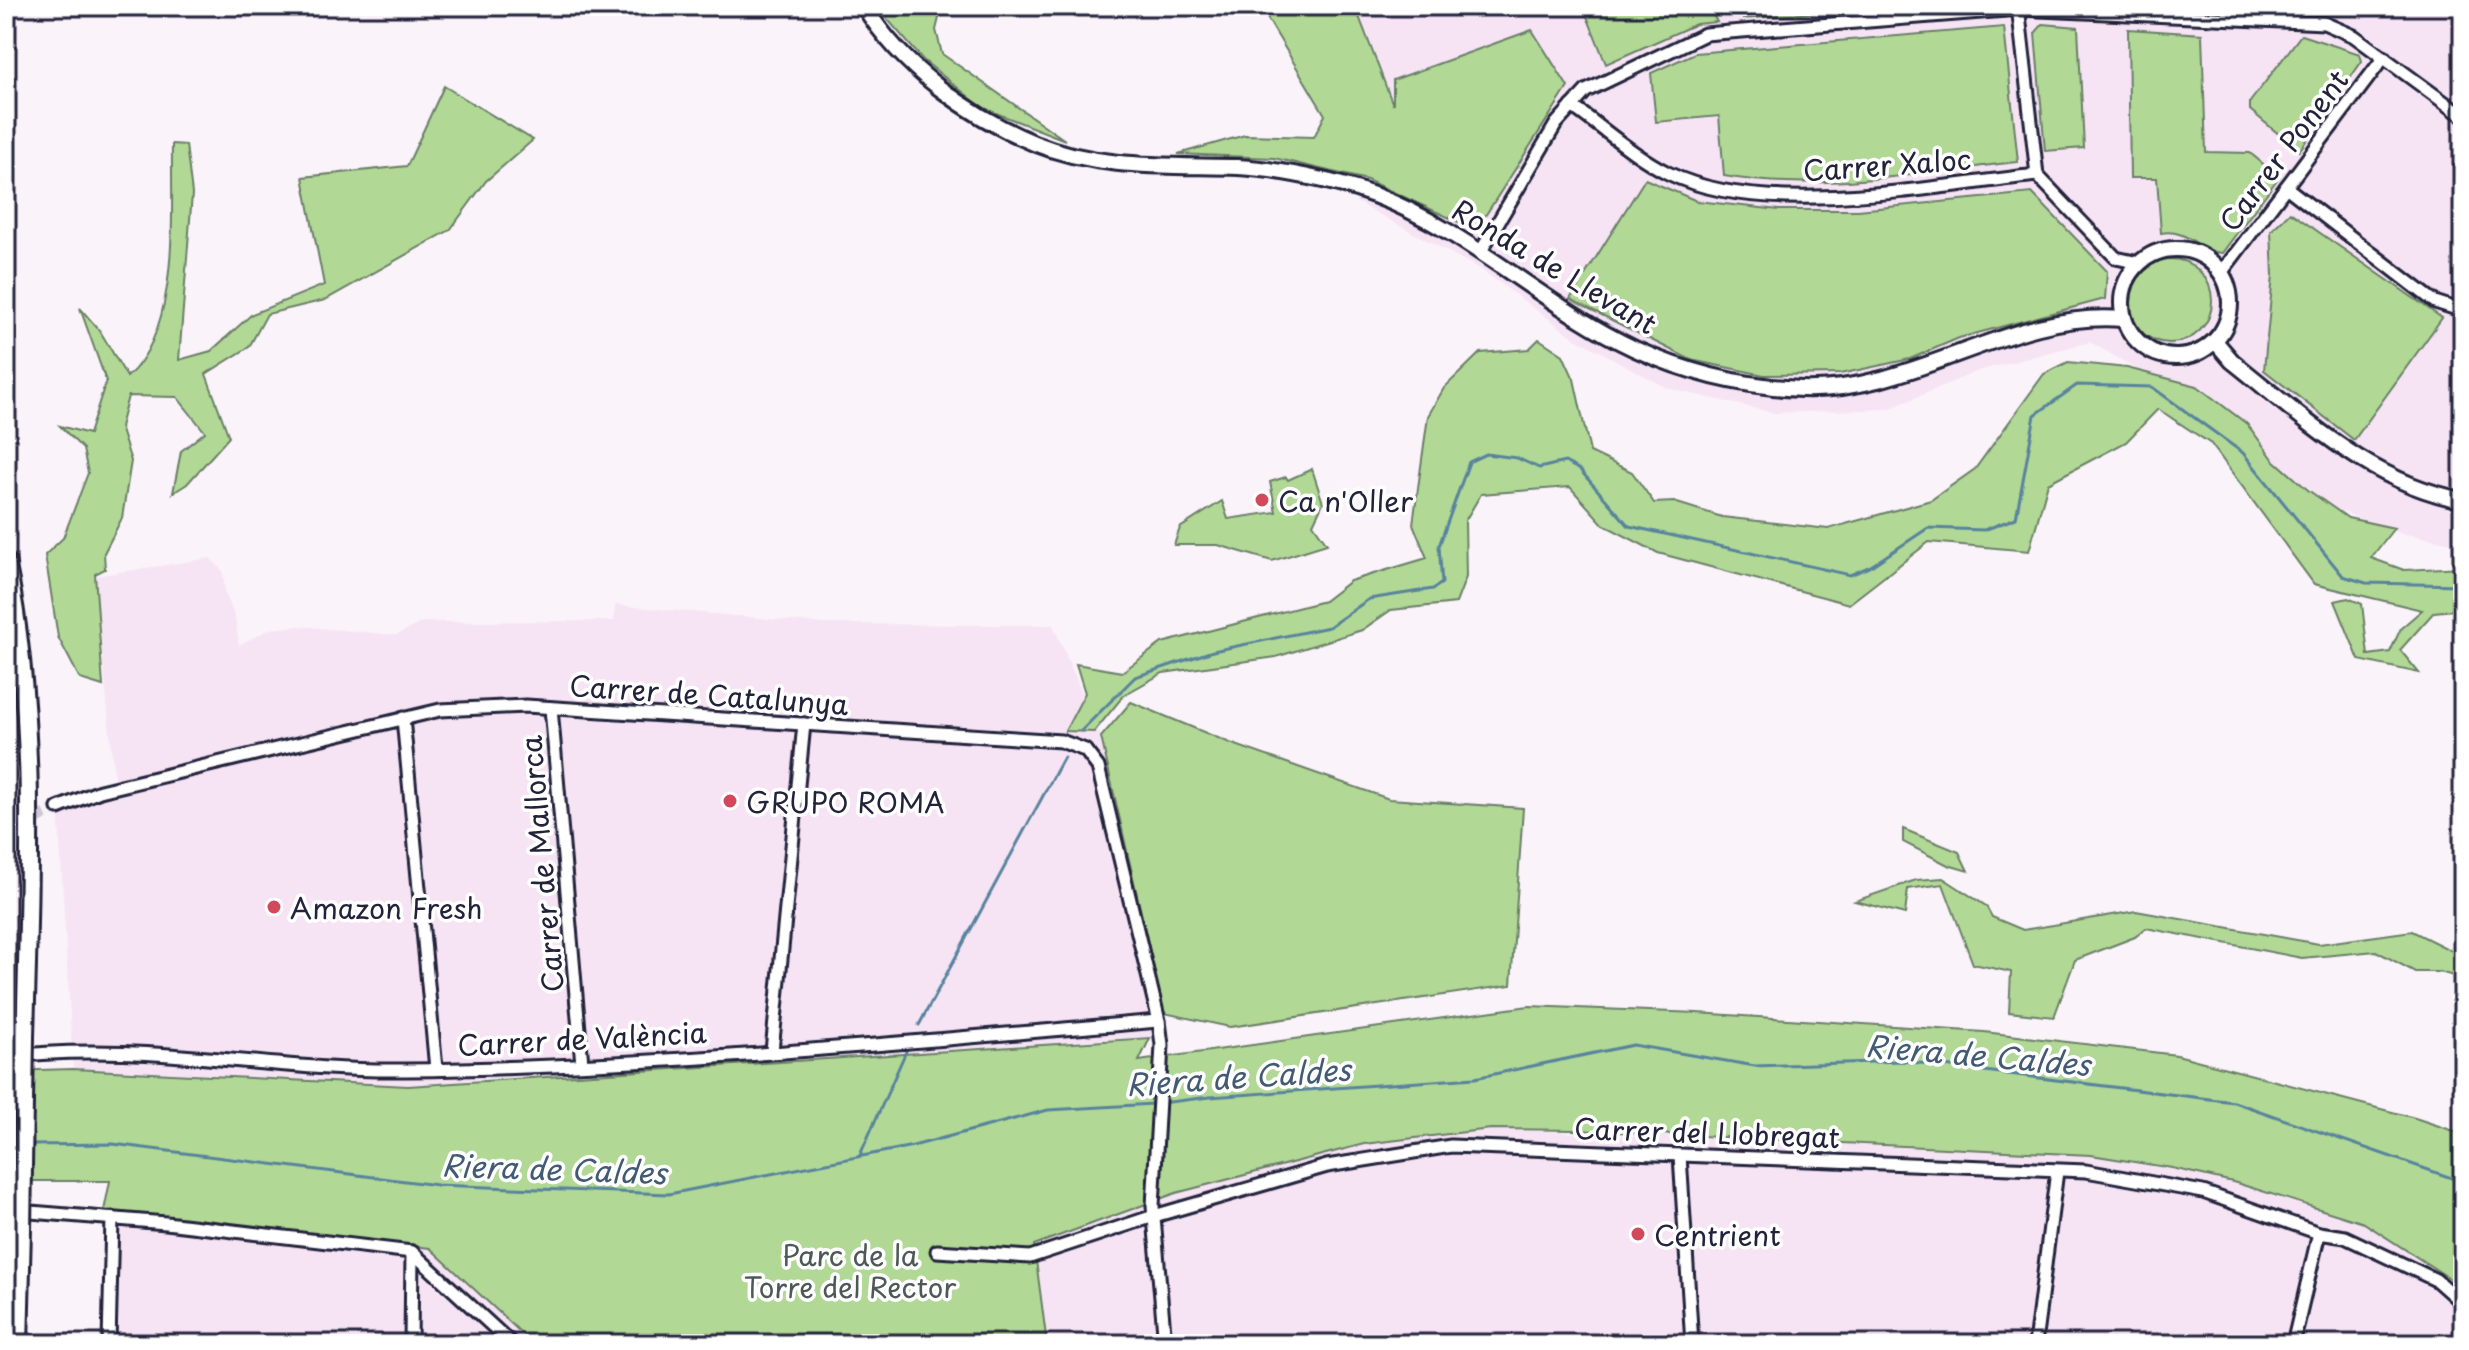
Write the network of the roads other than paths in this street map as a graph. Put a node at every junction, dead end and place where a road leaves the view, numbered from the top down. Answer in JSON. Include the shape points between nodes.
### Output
{"nodes":[{"id":1,"x":864,"y":6,"type":"edge"},
{"id":2,"x":2018,"y":8,"type":"edge"},
{"id":3,"x":2384,"y":57,"type":"junction"},
{"id":4,"x":1572,"y":106,"type":"junction"},
{"id":5,"x":2463,"y":116,"type":"edge"},
{"id":6,"x":2037,"y":175,"type":"junction"},
{"id":7,"x":2286,"y":187,"type":"junction"},
{"id":8,"x":1481,"y":251,"type":"junction"},
{"id":9,"x":2139,"y":263,"type":"junction"},
{"id":10,"x":2221,"y":273,"type":"junction"},
{"id":11,"x":2463,"y":311,"type":"edge"},
{"id":12,"x":2123,"y":319,"type":"junction"},
{"id":13,"x":2215,"y":341,"type":"junction"},
{"id":14,"x":2463,"y":500,"type":"edge"},
{"id":15,"x":6,"y":561,"type":"edge"},
{"id":16,"x":551,"y":708,"type":"junction"},
{"id":17,"x":403,"y":718,"type":"junction"},
{"id":18,"x":804,"y":724,"type":"junction"},
{"id":19,"x":58,"y":808,"type":"tunnel mouth"},
{"id":20,"x":1159,"y":1021,"type":"junction"},
{"id":21,"x":772,"y":1051,"type":"junction"},
{"id":22,"x":6,"y":1057,"type":"edge"},
{"id":23,"x":582,"y":1064,"type":"junction"},
{"id":24,"x":436,"y":1069,"type":"junction"},
{"id":25,"x":1680,"y":1156,"type":"junction"},
{"id":26,"x":2057,"y":1171,"type":"junction"},
{"id":27,"x":6,"y":1210,"type":"edge"},
{"id":28,"x":1154,"y":1216,"type":"junction"},
{"id":29,"x":112,"y":1218,"type":"junction"},
{"id":30,"x":2319,"y":1233,"type":"junction"},
{"id":31,"x":937,"y":1251,"type":"dead end"},
{"id":32,"x":412,"y":1252,"type":"junction"},
{"id":33,"x":2463,"y":1304,"type":"edge"},
{"id":34,"x":19,"y":1344,"type":"edge"},
{"id":35,"x":109,"y":1344,"type":"edge"},
{"id":36,"x":411,"y":1344,"type":"edge"},
{"id":37,"x":512,"y":1344,"type":"edge"},
{"id":38,"x":1165,"y":1344,"type":"edge"},
{"id":39,"x":1692,"y":1344,"type":"edge"},
{"id":40,"x":2035,"y":1344,"type":"edge"},
{"id":41,"x":2293,"y":1344,"type":"edge"}],
"edges":[{"from":1,"to":8,"type":"main road","name":"Ronda de Llevant","via":[[905,56],[949,96],[1037,144],[1139,167],[1242,167],[1336,184],[1374,195]]},
{"from":2,"to":3,"type":"street","via":[[2324,23]]},
{"from":2,"to":4,"type":"street","via":[[1705,34],[1586,91]]},
{"from":2,"to":6,"type":"street"},
{"from":3,"to":5,"type":"street"},
{"from":3,"to":7,"type":"street","name":"Carrer Ponent"},
{"from":4,"to":6,"type":"street","name":"Carrer Xaloc","via":[[1668,173],[1723,191],[1823,197]]},
{"from":4,"to":8,"type":"street"},
{"from":6,"to":9,"type":"street","via":[[2116,258]]},
{"from":7,"to":10,"type":"street","name":"Carrer Ponent"},
{"from":7,"to":11,"type":"street","via":[[2435,302]]},
{"from":8,"to":12,"type":"main road","name":"Ronda de Llevant","via":[[1633,348],[1695,373],[1746,384],[1805,389],[1869,384],[2053,324],[2095,316]]},
{"from":9,"to":10,"type":"main road","via":[[2179,249],[2208,259]]},
{"from":9,"to":12,"type":"main road","via":[[2121,300]]},
{"from":10,"to":13,"type":"main road","via":[[2230,308]]},
{"from":12,"to":13,"type":"main road","via":[[2130,334],[2151,352],[2169,358],[2190,356]]},
{"from":13,"to":14,"type":"main road","via":[[2232,361],[2378,473],[2436,496]]},
{"from":15,"to":34,"type":"highway","bridge":true,"via":[[26,714],[29,833]]},
{"from":16,"to":17,"type":"street","name":"Carrer de Catalunya","via":[[440,710]]},
{"from":16,"to":18,"type":"street","name":"Carrer de Catalunya"},
{"from":16,"to":23,"type":"street","name":"Carrer de Mallorca"},
{"from":17,"to":19,"type":"street","name":"Carrer de Catalunya","via":[[100,791]]},
{"from":17,"to":24,"type":"street"},
{"from":18,"to":20,"type":"street","name":"Carrer de Catalunya","via":[[1061,741],[1085,750],[1098,767]]},
{"from":18,"to":21,"type":"street"},
{"from":20,"to":21,"type":"street","name":"Carrer de València"},
{"from":20,"to":28,"type":"street","name":"Carrer de Catalunya"},
{"from":21,"to":23,"type":"street","name":"Carrer de València"},
{"from":22,"to":24,"type":"street","name":"Carrer de València","via":[[98,1051]]},
{"from":23,"to":24,"type":"street","name":"Carrer de València"},
{"from":25,"to":26,"type":"street","name":"Carrer del Llobregat"},
{"from":25,"to":28,"type":"street","name":"Carrer del Llobregat","via":[[1451,1146],[1327,1166]]},
{"from":25,"to":39,"type":"street"},
{"from":26,"to":30,"type":"street","name":"Carrer del Llobregat","via":[[2086,1171],[2203,1192]]},
{"from":26,"to":40,"type":"street"},
{"from":27,"to":29,"type":"street"},
{"from":28,"to":31,"type":"street","name":"Carrer del Llobregat","via":[[1030,1257]]},
{"from":28,"to":38,"type":"street","name":"Carrer de Catalunya"},
{"from":29,"to":32,"type":"street"},
{"from":29,"to":35,"type":"street"},
{"from":30,"to":33,"type":"street","name":"Carrer del Llobregat","via":[[2345,1237],[2436,1280]]},
{"from":30,"to":41,"type":"street"},
{"from":32,"to":36,"type":"street"},
{"from":32,"to":37,"type":"street"}]}
